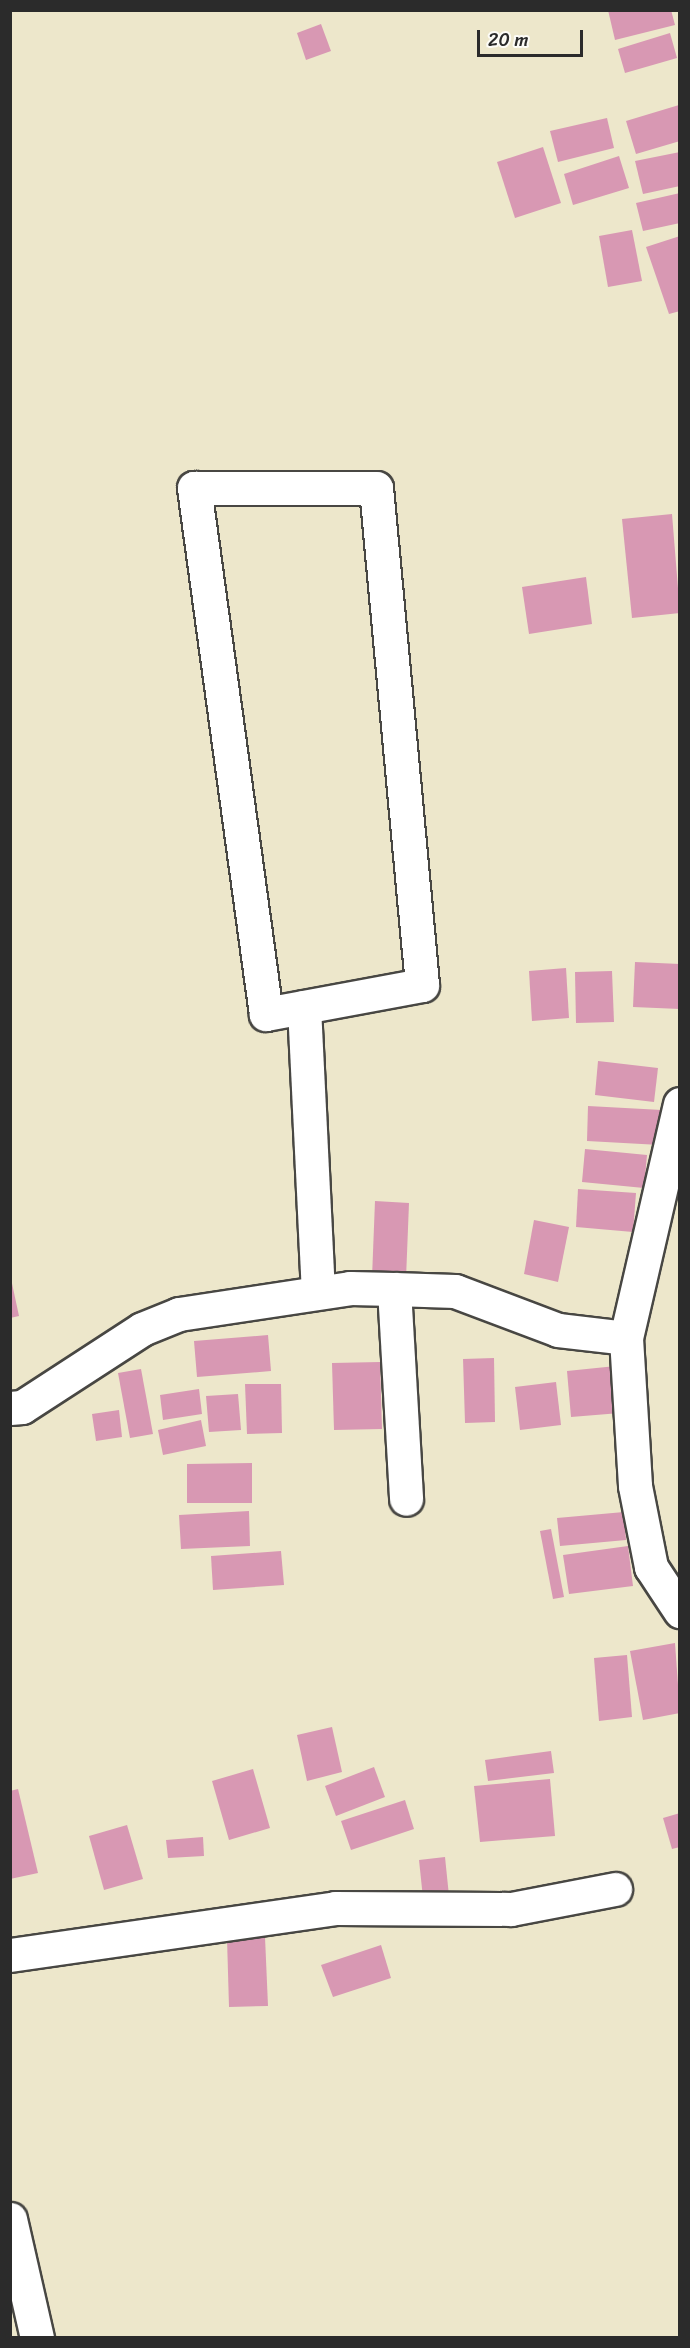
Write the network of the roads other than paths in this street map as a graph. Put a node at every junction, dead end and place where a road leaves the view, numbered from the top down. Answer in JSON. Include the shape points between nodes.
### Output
{"nodes":[{"id":1,"x":304,"y":1006,"type":"junction"},
{"id":2,"x":680,"y":1104,"type":"edge"},
{"id":3,"x":394,"y":1288,"type":"junction"},
{"id":4,"x":318,"y":1292,"type":"junction"},
{"id":5,"x":626,"y":1338,"type":"junction"},
{"id":6,"x":10,"y":1408,"type":"edge"},
{"id":7,"x":406,"y":1499,"type":"dead end"},
{"id":8,"x":680,"y":1611,"type":"edge"},
{"id":9,"x":615,"y":1889,"type":"dead end"},
{"id":10,"x":10,"y":1954,"type":"edge"},
{"id":11,"x":10,"y":2219,"type":"edge"},
{"id":12,"x":37,"y":2337,"type":"edge"}],
"edges":[{"from":1,"to":1,"type":"street","via":[[266,1014],[194,488],[376,488],[422,985]]},
{"from":1,"to":4,"type":"street"},
{"from":2,"to":5,"type":"street"},
{"from":3,"to":4,"type":"street"},
{"from":3,"to":5,"type":"street","via":[[455,1291],[558,1330]]},
{"from":3,"to":7,"type":"street"},
{"from":4,"to":6,"type":"street","via":[[179,1314],[142,1329],[22,1407]]},
{"from":5,"to":8,"type":"street","via":[[635,1486],[651,1567]]},
{"from":9,"to":10,"type":"street","via":[[511,1909],[335,1908]]},
{"from":11,"to":12,"type":"street"}]}
